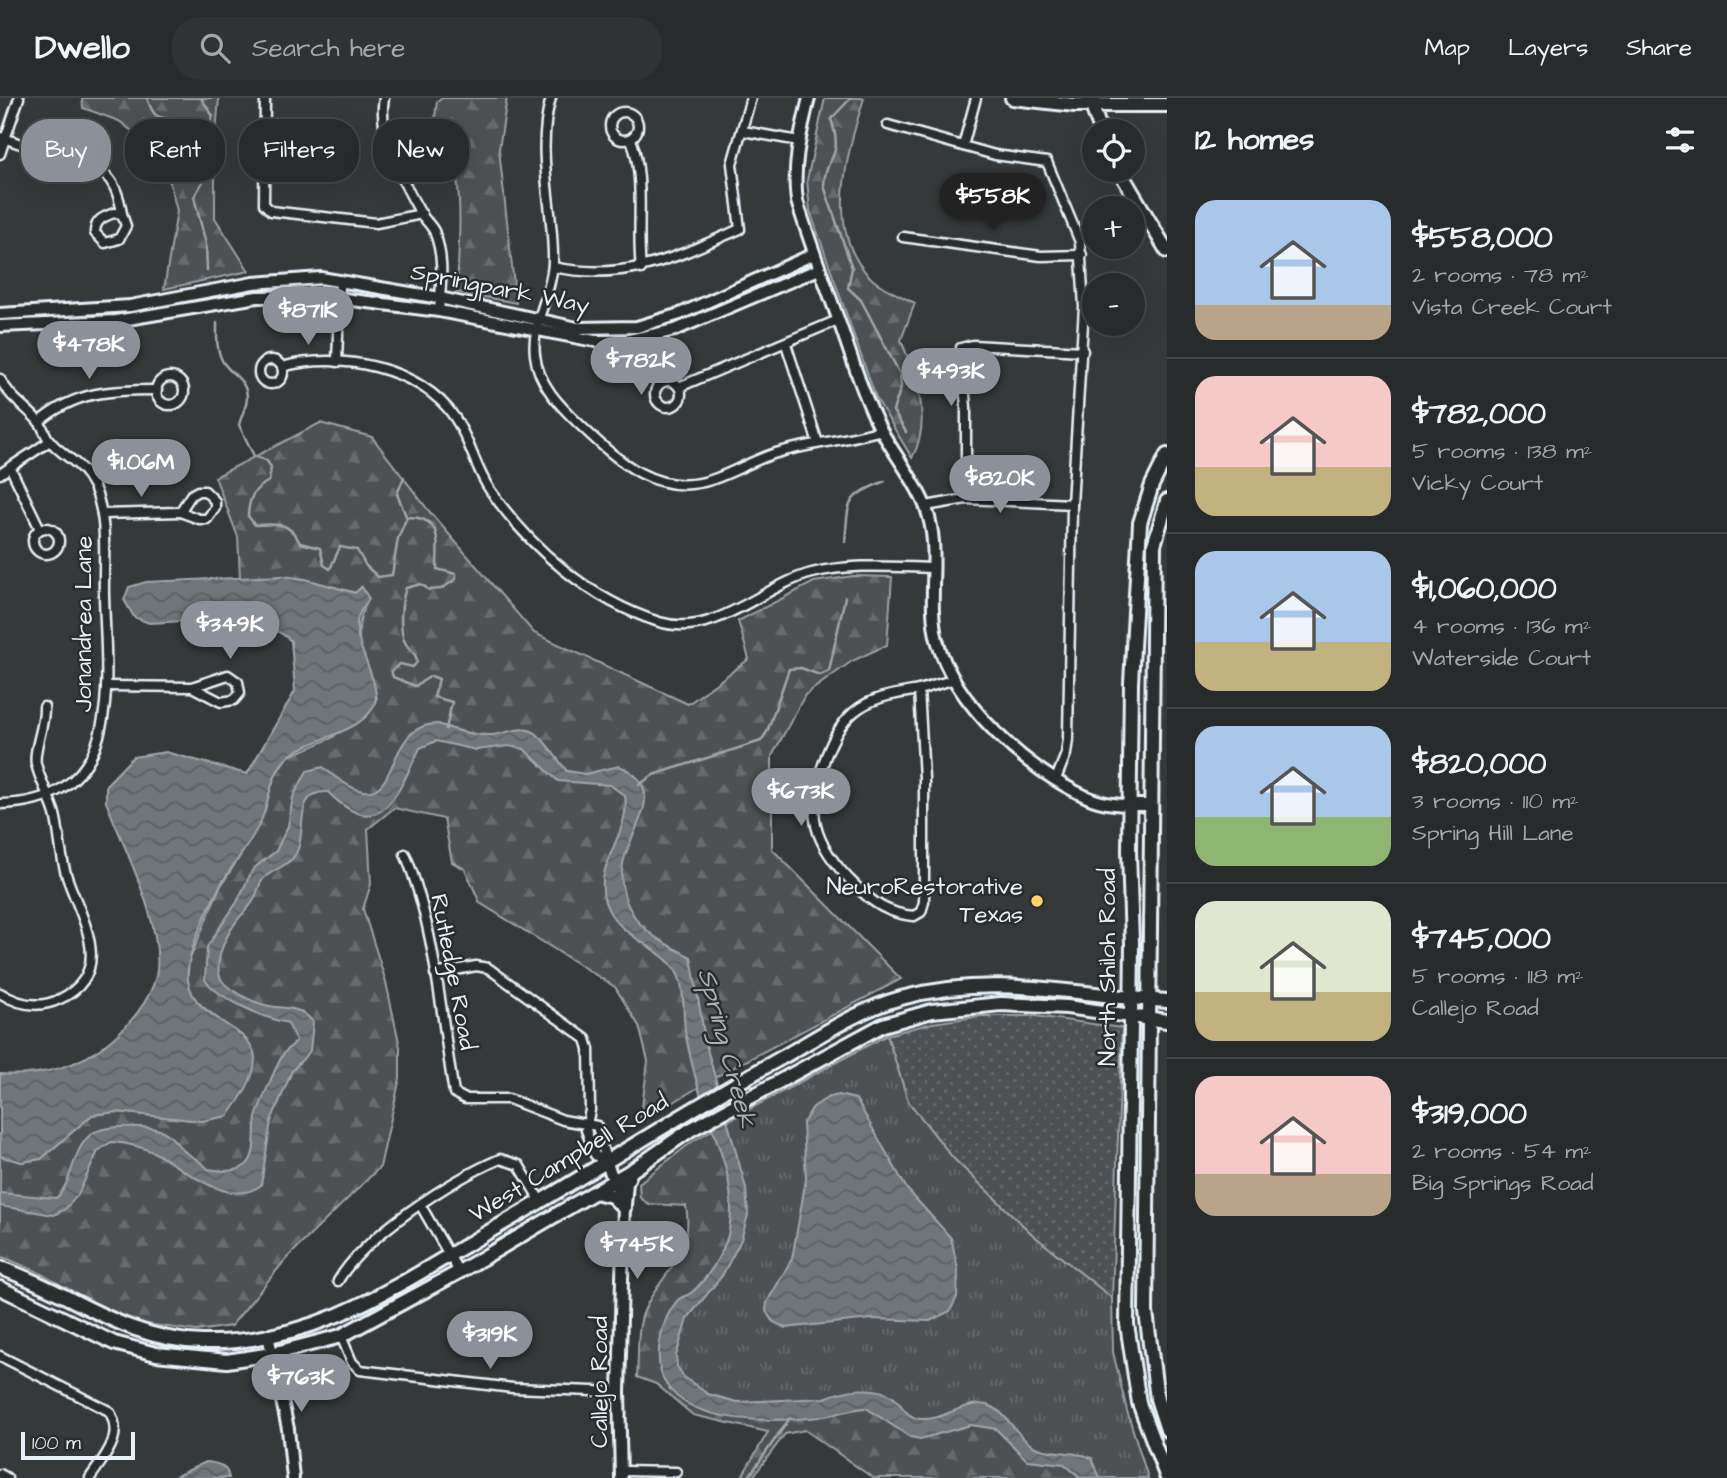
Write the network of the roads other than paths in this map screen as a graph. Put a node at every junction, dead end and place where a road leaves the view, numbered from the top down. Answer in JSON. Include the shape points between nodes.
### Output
{"nodes":[{"id":1,"x":19,"y":98,"type":"edge"},
{"id":2,"x":265,"y":98,"type":"edge"},
{"id":3,"x":384,"y":98,"type":"edge"},
{"id":4,"x":551,"y":98,"type":"edge"},
{"id":5,"x":751,"y":98,"type":"edge"},
{"id":6,"x":809,"y":98,"type":"edge"},
{"id":7,"x":976,"y":98,"type":"edge"},
{"id":8,"x":1012,"y":98,"type":"edge"},
{"id":9,"x":1090,"y":101,"type":"edge"},
{"id":10,"x":1167,"y":105,"type":"edge"},
{"id":11,"x":1097,"y":119,"type":"edge"},
{"id":12,"x":888,"y":125,"type":"dead end"},
{"id":13,"x":743,"y":131,"type":"junction"},
{"id":14,"x":2,"y":137,"type":"edge"},
{"id":15,"x":631,"y":139,"type":"dead end"},
{"id":16,"x":799,"y":141,"type":"junction"},
{"id":17,"x":962,"y":146,"type":"junction"},
{"id":18,"x":0,"y":154,"type":"edge"},
{"id":19,"x":1126,"y":182,"type":"edge"},
{"id":20,"x":122,"y":214,"type":"dead end"},
{"id":21,"x":422,"y":214,"type":"junction"},
{"id":22,"x":903,"y":237,"type":"dead end"},
{"id":23,"x":1167,"y":251,"type":"edge"},
{"id":24,"x":814,"y":254,"type":"junction"},
{"id":25,"x":1082,"y":255,"type":"joint"},
{"id":26,"x":1082,"y":259,"type":"edge"},
{"id":27,"x":553,"y":267,"type":"junction"},
{"id":28,"x":641,"y":268,"type":"junction"},
{"id":29,"x":819,"y":269,"type":"junction"},
{"id":30,"x":340,"y":280,"type":"junction"},
{"id":31,"x":338,"y":298,"type":"junction"},
{"id":32,"x":440,"y":298,"type":"junction"},
{"id":33,"x":439,"y":310,"type":"junction"},
{"id":34,"x":0,"y":314,"type":"edge"},
{"id":35,"x":838,"y":320,"type":"junction"},
{"id":36,"x":537,"y":324,"type":"junction"},
{"id":37,"x":0,"y":326,"type":"edge"},
{"id":38,"x":786,"y":344,"type":"junction"},
{"id":39,"x":1083,"y":351,"type":"junction"},
{"id":40,"x":337,"y":362,"type":"junction"},
{"id":41,"x":282,"y":367,"type":"dead end"},
{"id":42,"x":0,"y":379,"type":"edge"},
{"id":43,"x":679,"y":387,"type":"dead end"},
{"id":44,"x":157,"y":390,"type":"dead end"},
{"id":45,"x":39,"y":422,"type":"junction"},
{"id":46,"x":881,"y":430,"type":"junction"},
{"id":47,"x":50,"y":441,"type":"junction"},
{"id":48,"x":818,"y":443,"type":"junction"},
{"id":49,"x":1167,"y":456,"type":"edge"},
{"id":50,"x":10,"y":467,"type":"junction"},
{"id":51,"x":0,"y":474,"type":"edge"},
{"id":52,"x":966,"y":499,"type":"junction"},
{"id":53,"x":1167,"y":501,"type":"edge"},
{"id":54,"x":1072,"y":504,"type":"junction"},
{"id":55,"x":926,"y":506,"type":"junction"},
{"id":56,"x":180,"y":512,"type":"dead end"},
{"id":57,"x":102,"y":514,"type":"junction"},
{"id":58,"x":40,"y":529,"type":"dead end"},
{"id":59,"x":934,"y":568,"type":"junction"},
{"id":60,"x":954,"y":679,"type":"junction"},
{"id":61,"x":106,"y":686,"type":"junction"},
{"id":62,"x":192,"y":687,"type":"junction"},
{"id":63,"x":919,"y":690,"type":"junction"},
{"id":64,"x":44,"y":707,"type":"dead end"},
{"id":65,"x":1056,"y":779,"type":"junction"},
{"id":66,"x":47,"y":793,"type":"junction"},
{"id":67,"x":0,"y":804,"type":"edge"},
{"id":68,"x":1130,"y":805,"type":"junction"},
{"id":69,"x":1150,"y":805,"type":"junction"},
{"id":70,"x":405,"y":854,"type":"dead end"},
{"id":71,"x":435,"y":974,"type":"junction"},
{"id":72,"x":0,"y":993,"type":"edge"},
{"id":73,"x":1131,"y":998,"type":"junction"},
{"id":74,"x":1150,"y":1000,"type":"junction"},
{"id":75,"x":1167,"y":1001,"type":"edge"},
{"id":76,"x":1131,"y":1017,"type":"junction"},
{"id":77,"x":1149,"y":1020,"type":"junction"},
{"id":78,"x":1167,"y":1021,"type":"edge"},
{"id":79,"x":589,"y":1123,"type":"junction"},
{"id":80,"x":607,"y":1164,"type":"junction"},
{"id":81,"x":631,"y":1171,"type":"junction"},
{"id":82,"x":615,"y":1180,"type":"junction"},
{"id":83,"x":595,"y":1192,"type":"junction"},
{"id":84,"x":541,"y":1202,"type":"junction"},
{"id":85,"x":421,"y":1206,"type":"junction"},
{"id":86,"x":624,"y":1207,"type":"junction"},
{"id":87,"x":450,"y":1255,"type":"junction"},
{"id":88,"x":0,"y":1268,"type":"edge"},
{"id":89,"x":459,"y":1272,"type":"junction"},
{"id":90,"x":338,"y":1282,"type":"dead end"},
{"id":91,"x":0,"y":1288,"type":"edge"},
{"id":92,"x":268,"y":1335,"type":"junction"},
{"id":93,"x":341,"y":1336,"type":"junction"},
{"id":94,"x":198,"y":1342,"type":"junction"},
{"id":95,"x":272,"y":1354,"type":"junction"},
{"id":96,"x":0,"y":1356,"type":"edge"},
{"id":97,"x":195,"y":1360,"type":"junction"},
{"id":98,"x":619,"y":1392,"type":"junction"},
{"id":99,"x":1167,"y":1430,"type":"edge"},
{"id":100,"x":676,"y":1472,"type":"dead end"},
{"id":101,"x":0,"y":1474,"type":"edge"},
{"id":102,"x":621,"y":1475,"type":"edge"},
{"id":103,"x":7,"y":1478,"type":"edge"},
{"id":104,"x":90,"y":1478,"type":"edge"},
{"id":105,"x":293,"y":1478,"type":"edge"},
{"id":106,"x":1167,"y":1478,"type":"edge"}],
"edges":[{"from":1,"to":14,"type":"street"},
{"from":2,"to":21,"type":"street","via":[[264,204],[271,211],[376,223]]},
{"from":3,"to":21,"type":"street","via":[[386,138]]},
{"from":4,"to":27,"type":"street","via":[[544,144]]},
{"from":5,"to":13,"type":"street"},
{"from":6,"to":16,"type":"street"},
{"from":7,"to":17,"type":"street"},
{"from":8,"to":9,"type":"main road"},
{"from":9,"to":10,"type":"main road"},
{"from":9,"to":11,"type":"main road"},
{"from":12,"to":17,"type":"street"},
{"from":13,"to":16,"type":"street"},
{"from":13,"to":28,"type":"street","via":[[732,164],[740,229]]},
{"from":14,"to":18,"type":"street"},
{"from":14,"to":20,"type":"street","via":[[93,166],[114,183]]},
{"from":15,"to":28,"type":"street","via":[[639,172]]},
{"from":16,"to":24,"type":"street","via":[[796,190]]},
{"from":17,"to":25,"type":"street","via":[[1047,162]]},
{"from":19,"to":23,"type":"main road"},
{"from":21,"to":32,"type":"street","via":[[433,229],[440,252]]},
{"from":22,"to":25,"type":"street","via":[[1041,256]]},
{"from":24,"to":29,"type":"street"},
{"from":24,"to":36,"type":"street","name":"Springpark Way","via":[[663,322],[594,329]]},
{"from":26,"to":39,"type":"street"},
{"from":27,"to":28,"type":"street","via":[[596,273]]},
{"from":27,"to":36,"type":"street"},
{"from":29,"to":35,"type":"street"},
{"from":29,"to":36,"type":"street","name":"Springpark Way","via":[[659,336],[595,341]]},
{"from":30,"to":31,"type":"street"},
{"from":30,"to":32,"type":"street","name":"Springpark Way"},
{"from":30,"to":34,"type":"street","name":"Springpark Way","via":[[284,279],[130,306]]},
{"from":31,"to":33,"type":"street","name":"Springpark Way"},
{"from":31,"to":37,"type":"street","name":"Springpark Way","via":[[257,297],[116,321]]},
{"from":31,"to":40,"type":"street"},
{"from":32,"to":33,"type":"street"},
{"from":32,"to":36,"type":"street","name":"Springpark Way"},
{"from":33,"to":36,"type":"street","name":"Springpark Way"},
{"from":35,"to":38,"type":"street"},
{"from":35,"to":46,"type":"street"},
{"from":36,"to":48,"type":"street","via":[[537,366],[549,391],[594,439],[650,480],[692,486],[774,454]]},
{"from":38,"to":43,"type":"street"},
{"from":38,"to":48,"type":"street"},
{"from":39,"to":52,"type":"street","via":[[961,348]]},
{"from":39,"to":54,"type":"street"},
{"from":40,"to":41,"type":"street"},
{"from":40,"to":59,"type":"street","via":[[390,372],[431,392],[458,422],[490,490],[571,578],[660,622],[701,624],[808,574],[831,568]]},
{"from":42,"to":45,"type":"street","name":"Jonandrea Lane","via":[[15,403]]},
{"from":44,"to":45,"type":"street","via":[[79,396]]},
{"from":45,"to":47,"type":"street","name":"Jonandrea Lane"},
{"from":46,"to":48,"type":"street"},
{"from":46,"to":55,"type":"street"},
{"from":47,"to":50,"type":"street"},
{"from":47,"to":57,"type":"street","name":"Jonandrea Lane","via":[[83,469]]},
{"from":49,"to":68,"type":"main road","name":"North Shiloh Road","via":[[1140,523]]},
{"from":50,"to":51,"type":"street"},
{"from":50,"to":58,"type":"street"},
{"from":52,"to":54,"type":"street"},
{"from":52,"to":55,"type":"street"},
{"from":53,"to":69,"type":"main road","name":"North Shiloh Road","via":[[1154,545]]},
{"from":54,"to":65,"type":"street","via":[[1068,739]]},
{"from":55,"to":59,"type":"street"},
{"from":56,"to":57,"type":"street"},
{"from":57,"to":61,"type":"street","name":"Jonandrea Lane"},
{"from":59,"to":60,"type":"street","via":[[937,641]]},
{"from":60,"to":63,"type":"street"},
{"from":60,"to":65,"type":"street","via":[[1008,744]]},
{"from":61,"to":62,"type":"street"},
{"from":61,"to":66,"type":"street","name":"Jonandrea Lane","via":[[105,716],[94,753],[79,773]]},
{"from":62,"to":62,"type":"street","via":[[221,702],[234,700],[240,693],[238,682],[228,676]]},
{"from":63,"to":63,"type":"street","via":[[869,702],[844,722],[821,768],[813,813],[821,845],[867,898],[886,910],[914,916],[924,902]]},
{"from":64,"to":66,"type":"street","via":[[45,723],[35,760]]},
{"from":65,"to":68,"type":"street","via":[[1088,798]]},
{"from":66,"to":67,"type":"street","name":"Jonandrea Lane"},
{"from":66,"to":72,"type":"street","via":[[66,874],[89,931],[91,956],[76,988],[55,1002],[28,1005]]},
{"from":68,"to":69,"type":"street"},
{"from":68,"to":73,"type":"main road","name":"North Shiloh Road"},
{"from":69,"to":74,"type":"main road","name":"North Shiloh Road"},
{"from":70,"to":71,"type":"street","name":"Rutledge Road"},
{"from":71,"to":79,"type":"street","name":"Callejo Road","via":[[475,965],[488,968],[586,1039]]},
{"from":71,"to":79,"type":"street","name":"Rutledge Road","via":[[454,1093],[459,1098],[509,1099],[556,1118]]},
{"from":73,"to":74,"type":"main road","name":"West Campbell Road"},
{"from":73,"to":76,"type":"main road","name":"North Shiloh Road"},
{"from":73,"to":80,"type":"main road","name":"West Campbell Road","via":[[1018,985],[942,989],[889,1002],[681,1114]]},
{"from":74,"to":75,"type":"main road","name":"West Campbell Road"},
{"from":74,"to":77,"type":"main road","name":"North Shiloh Road"},
{"from":76,"to":77,"type":"main road","name":"West Campbell Road"},
{"from":76,"to":81,"type":"main road","name":"West Campbell Road","via":[[1054,1006],[975,1005],[900,1019],[835,1049],[690,1130]]},
{"from":76,"to":106,"type":"main road","name":"North Shiloh Road","via":[[1127,1338],[1139,1404]]},
{"from":77,"to":78,"type":"main road","name":"West Campbell Road"},
{"from":77,"to":99,"type":"main road","name":"North Shiloh Road","via":[[1146,1312],[1153,1376]]},
{"from":79,"to":80,"type":"street","name":"Callejo Road","via":[[586,1130],[595,1155]]},
{"from":80,"to":82,"type":"street","name":"Callejo Road"},
{"from":80,"to":84,"type":"main road","name":"West Campbell Road"},
{"from":81,"to":82,"type":"main road","name":"West Campbell Road"},
{"from":81,"to":86,"type":"main road"},
{"from":82,"to":83,"type":"main road","name":"West Campbell Road"},
{"from":82,"to":86,"type":"street","name":"Callejo Road"},
{"from":83,"to":86,"type":"main road","via":[[612,1196]]},
{"from":83,"to":89,"type":"main road","name":"West Campbell Road"},
{"from":84,"to":85,"type":"street","via":[[519,1165],[506,1159],[484,1167]]},
{"from":84,"to":87,"type":"main road","name":"West Campbell Road"},
{"from":85,"to":87,"type":"street"},
{"from":85,"to":90,"type":"street","via":[[365,1247]]},
{"from":86,"to":98,"type":"street","name":"Callejo Road"},
{"from":87,"to":89,"type":"street"},
{"from":87,"to":92,"type":"main road","name":"West Campbell Road","via":[[333,1319]]},
{"from":88,"to":94,"type":"main road","name":"West Campbell Road","via":[[108,1320],[162,1337]]},
{"from":89,"to":93,"type":"main road","name":"West Campbell Road"},
{"from":91,"to":97,"type":"main road","name":"West Campbell Road","via":[[114,1343]]},
{"from":92,"to":94,"type":"main road","name":"West Campbell Road"},
{"from":92,"to":95,"type":"street"},
{"from":93,"to":95,"type":"main road","name":"West Campbell Road"},
{"from":93,"to":98,"type":"street","via":[[360,1370],[513,1388]]},
{"from":94,"to":97,"type":"main road"},
{"from":95,"to":97,"type":"main road","name":"West Campbell Road"},
{"from":95,"to":105,"type":"street"},
{"from":96,"to":104,"type":"street","via":[[108,1412],[114,1420],[116,1434]]},
{"from":98,"to":102,"type":"street","name":"Callejo Road"},
{"from":100,"to":102,"type":"street"},
{"from":101,"to":103,"type":"street"}]}
